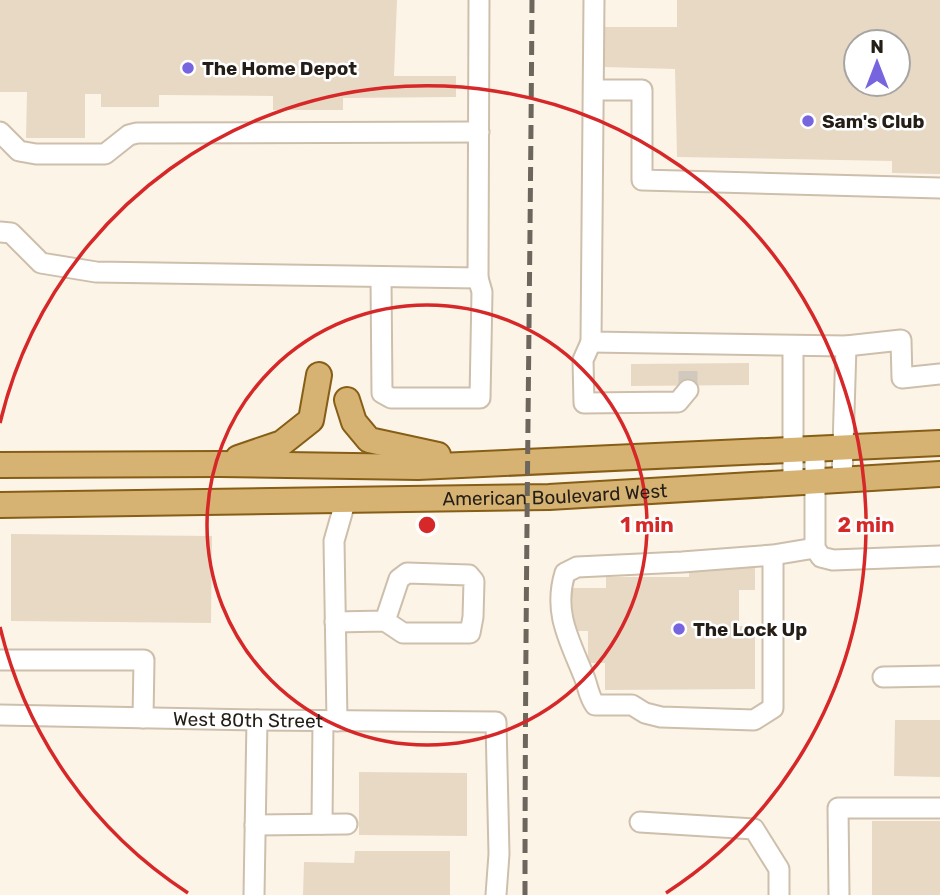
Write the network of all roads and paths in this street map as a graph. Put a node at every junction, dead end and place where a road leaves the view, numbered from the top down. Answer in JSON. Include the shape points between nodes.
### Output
{"nodes":[{"id":1,"x":480,"y":0,"type":"edge"},
{"id":2,"x":594,"y":0,"type":"edge"},
{"id":3,"x":594,"y":90,"type":"junction"},
{"id":4,"x":0,"y":132,"type":"edge"},
{"id":5,"x":479,"y":132,"type":"junction"},
{"id":6,"x":940,"y":188,"type":"edge"},
{"id":7,"x":0,"y":232,"type":"edge"},
{"id":8,"x":381,"y":278,"type":"junction"},
{"id":9,"x":478,"y":278,"type":"junction"},
{"id":10,"x":591,"y":342,"type":"junction"},
{"id":11,"x":793,"y":346,"type":"junction"},
{"id":12,"x":846,"y":346,"type":"junction"},
{"id":13,"x":940,"y":374,"type":"edge"},
{"id":14,"x":318,"y":375,"type":"dead end"},
{"id":15,"x":688,"y":390,"type":"dead end"},
{"id":16,"x":347,"y":400,"type":"dead end"},
{"id":17,"x":940,"y":443,"type":"edge"},
{"id":18,"x":841,"y":449,"type":"junction"},
{"id":19,"x":804,"y":451,"type":"junction"},
{"id":20,"x":220,"y":464,"type":"junction"},
{"id":21,"x":494,"y":464,"type":"junction"},
{"id":22,"x":0,"y":465,"type":"edge"},
{"id":23,"x":940,"y":474,"type":"edge"},
{"id":24,"x":842,"y":480,"type":"junction"},
{"id":25,"x":804,"y":482,"type":"junction"},
{"id":26,"x":346,"y":499,"type":"junction"},
{"id":27,"x":321,"y":500,"type":"junction"},
{"id":28,"x":0,"y":505,"type":"edge"},
{"id":29,"x":334,"y":541,"type":"junction"},
{"id":30,"x":815,"y":548,"type":"junction"},
{"id":31,"x":773,"y":555,"type":"junction"},
{"id":32,"x":940,"y":556,"type":"edge"},
{"id":33,"x":385,"y":621,"type":"junction"},
{"id":34,"x":335,"y":622,"type":"junction"},
{"id":35,"x":0,"y":660,"type":"edge"},
{"id":36,"x":940,"y":676,"type":"edge"},
{"id":37,"x":883,"y":677,"type":"dead end"},
{"id":38,"x":0,"y":715,"type":"edge"},
{"id":39,"x":143,"y":718,"type":"junction"},
{"id":40,"x":257,"y":720,"type":"junction"},
{"id":41,"x":330,"y":721,"type":"junction"},
{"id":42,"x":940,"y":808,"type":"edge"},
{"id":43,"x":640,"y":822,"type":"dead end"},
{"id":44,"x":322,"y":824,"type":"junction"},
{"id":45,"x":347,"y":824,"type":"dead end"},
{"id":46,"x":255,"y":825,"type":"junction"},
{"id":47,"x":254,"y":895,"type":"edge"},
{"id":48,"x":496,"y":895,"type":"edge"},
{"id":49,"x":779,"y":895,"type":"edge"},
{"id":50,"x":839,"y":895,"type":"edge"}],
"edges":[{"from":1,"to":5,"type":"street"},
{"from":2,"to":3,"type":"street"},
{"from":3,"to":6,"type":"street","via":[[642,90],[642,180]]},
{"from":3,"to":10,"type":"street"},
{"from":4,"to":5,"type":"street","via":[[19,151],[36,154],[105,154],[137,133]]},
{"from":5,"to":9,"type":"street"},
{"from":7,"to":8,"type":"street","via":[[10,233],[41,263],[96,272]]},
{"from":8,"to":9,"type":"street"},
{"from":8,"to":9,"type":"street","via":[[382,393],[391,398],[480,398],[482,292]]},
{"from":10,"to":11,"type":"street","via":[[689,353]]},
{"from":10,"to":15,"type":"street","via":[[583,360],[584,402],[678,402]]},
{"from":11,"to":12,"type":"street"},
{"from":11,"to":19,"type":"street"},
{"from":12,"to":13,"type":"street","via":[[901,340],[902,378]]},
{"from":12,"to":18,"type":"street"},
{"from":14,"to":20,"type":"main road","via":[[311,420],[282,443]]},
{"from":16,"to":21,"type":"main road","via":[[354,422],[369,440]]},
{"from":17,"to":18,"type":"main road","name":"American Boulevard West"},
{"from":18,"to":19,"type":"main road","name":"American Boulevard West"},
{"from":18,"to":24,"type":"street"},
{"from":19,"to":21,"type":"main road","name":"American Boulevard West"},
{"from":19,"to":25,"type":"street"},
{"from":20,"to":21,"type":"main road","name":"American Boulevard West"},
{"from":20,"to":22,"type":"main road","name":"American Boulevard West"},
{"from":23,"to":24,"type":"main road","name":"American Boulevard West"},
{"from":24,"to":25,"type":"main road","name":"American Boulevard West"},
{"from":25,"to":26,"type":"main road","name":"American Boulevard West","via":[[561,496]]},
{"from":25,"to":30,"type":"street"},
{"from":26,"to":27,"type":"main road","name":"American Boulevard West"},
{"from":26,"to":29,"type":"street"},
{"from":27,"to":28,"type":"main road","name":"American Boulevard West"},
{"from":27,"to":29,"type":"street"},
{"from":29,"to":34,"type":"street"},
{"from":30,"to":31,"type":"street"},
{"from":30,"to":32,"type":"street","via":[[821,557],[832,560]]},
{"from":31,"to":31,"type":"street","via":[[773,708],[754,720],[661,717],[632,705],[595,705],[566,632],[559,591],[565,573],[577,567]]},
{"from":33,"to":33,"type":"street","via":[[403,632],[470,632],[474,581],[469,575],[407,573],[399,579]]},
{"from":33,"to":34,"type":"street"},
{"from":34,"to":41,"type":"street"},
{"from":35,"to":39,"type":"street","via":[[144,660]]},
{"from":36,"to":37,"type":"street"},
{"from":38,"to":39,"type":"street","name":"West 80th Street"},
{"from":39,"to":40,"type":"street","name":"West 80th Street"},
{"from":40,"to":41,"type":"street","name":"West 80th Street"},
{"from":40,"to":46,"type":"street"},
{"from":41,"to":44,"type":"street"},
{"from":41,"to":48,"type":"street","name":"West 80th Street","via":[[496,722]]},
{"from":42,"to":50,"type":"street","via":[[838,808]]},
{"from":43,"to":49,"type":"street","via":[[754,829],[779,869]]},
{"from":44,"to":45,"type":"street"},
{"from":44,"to":46,"type":"street"},
{"from":46,"to":47,"type":"street"}]}
